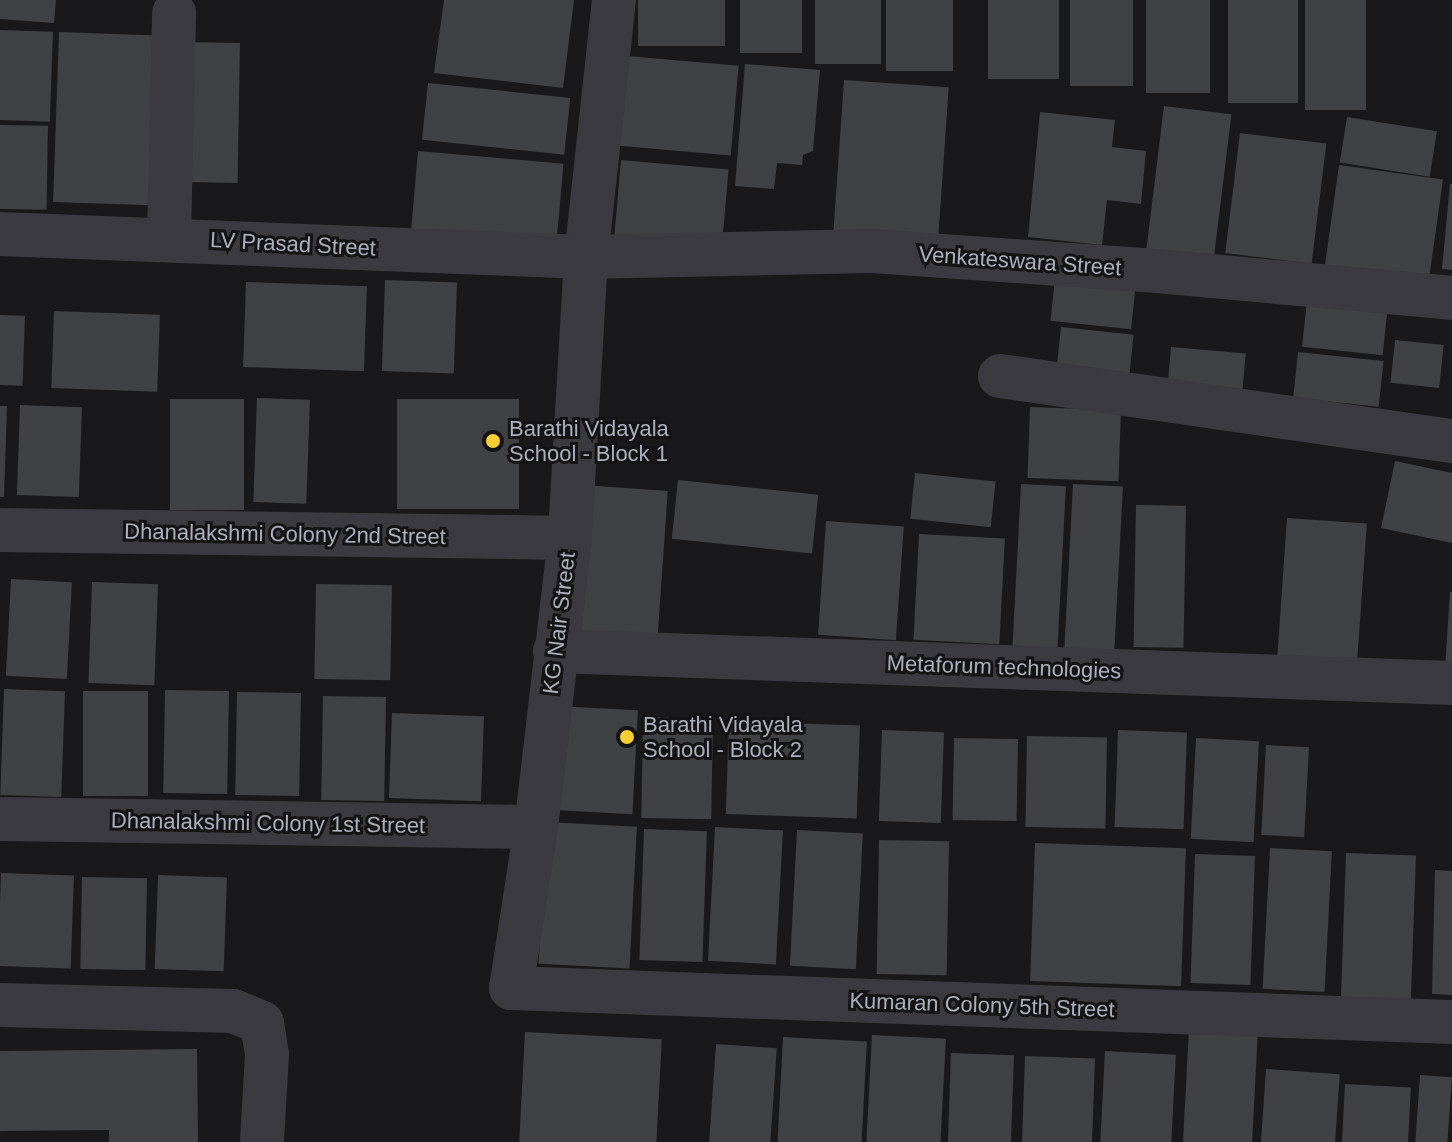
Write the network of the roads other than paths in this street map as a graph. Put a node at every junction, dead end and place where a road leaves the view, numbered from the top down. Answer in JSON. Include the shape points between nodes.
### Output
{"nodes":[{"id":1,"x":614,"y":0,"type":"edge"},
{"id":2,"x":174,"y":13,"type":"dead end"},
{"id":3,"x":0,"y":234,"type":"edge"},
{"id":4,"x":169,"y":238,"type":"junction"},
{"id":5,"x":586,"y":257,"type":"junction"},
{"id":6,"x":1452,"y":298,"type":"edge"},
{"id":7,"x":1000,"y":376,"type":"dead end"},
{"id":8,"x":1452,"y":441,"type":"edge"},
{"id":9,"x":0,"y":530,"type":"edge"},
{"id":10,"x":570,"y":538,"type":"junction"},
{"id":11,"x":555,"y":651,"type":"junction"},
{"id":12,"x":1452,"y":683,"type":"edge"},
{"id":13,"x":0,"y":819,"type":"edge"},
{"id":14,"x":536,"y":827,"type":"junction"},
{"id":15,"x":511,"y":988,"type":"joint"},
{"id":16,"x":0,"y":1005,"type":"edge"},
{"id":17,"x":1452,"y":1022,"type":"edge"},
{"id":18,"x":262,"y":1142,"type":"edge"}],
"edges":[{"from":1,"to":5,"type":"street","name":"KG Nair Street"},
{"from":2,"to":4,"type":"street"},
{"from":3,"to":4,"type":"street","name":"LV Prasad Street"},
{"from":4,"to":5,"type":"street","name":"LV Prasad Street"},
{"from":5,"to":6,"type":"street","name":"Venkateswara Street","via":[[872,251]]},
{"from":5,"to":10,"type":"street","name":"KG Nair Street"},
{"from":7,"to":8,"type":"street"},
{"from":9,"to":10,"type":"street","name":"Dhanalakshmi Colony 2nd Street"},
{"from":10,"to":11,"type":"street","name":"KG Nair Street"},
{"from":11,"to":12,"type":"street","name":"Metaforum technologies"},
{"from":11,"to":14,"type":"street","name":"KG Nair Street"},
{"from":13,"to":14,"type":"street","name":"Dhanalakshmi Colony 1st Street"},
{"from":14,"to":15,"type":"street","name":"KG Nair Street"},
{"from":15,"to":17,"type":"street","name":"Kumaran Colony 5th Street"},
{"from":16,"to":18,"type":"street","via":[[233,1011],[262,1023],[267,1054]]}]}
